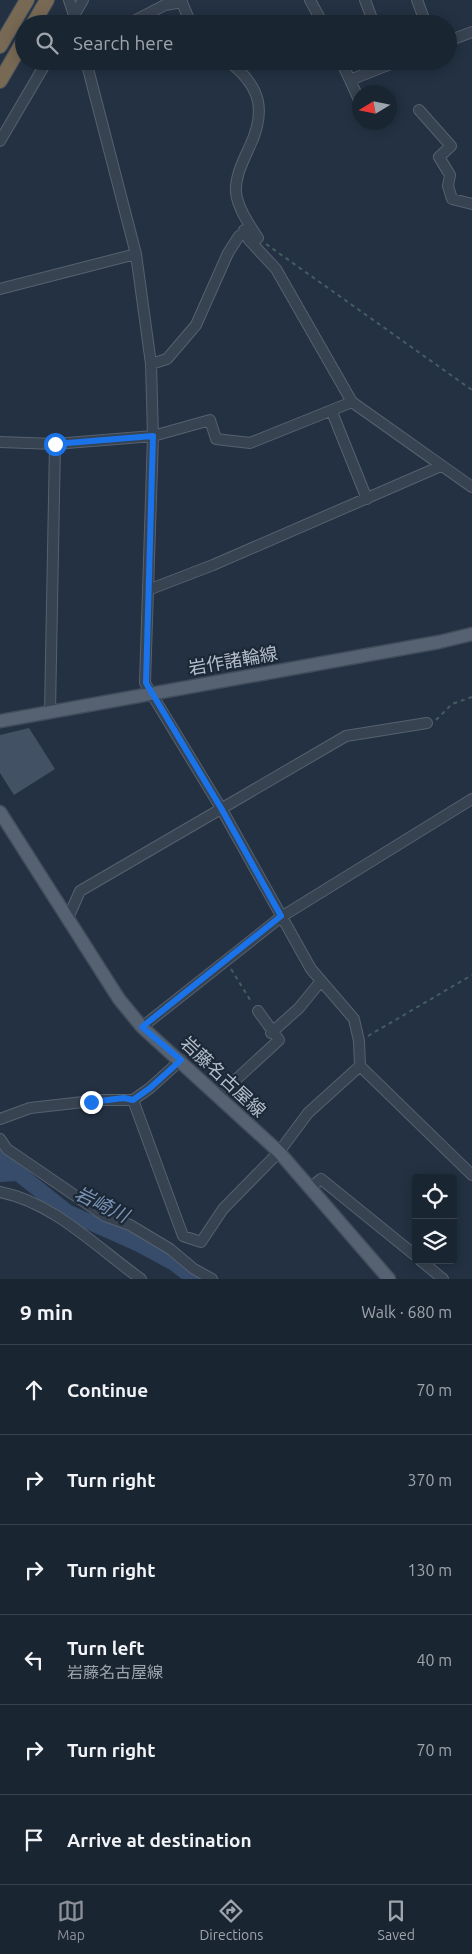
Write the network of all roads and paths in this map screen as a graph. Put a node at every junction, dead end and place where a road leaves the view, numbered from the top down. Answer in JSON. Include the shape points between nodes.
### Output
{"nodes":[{"id":1,"x":27,"y":0,"type":"edge"},
{"id":2,"x":47,"y":0,"type":"edge"},
{"id":3,"x":69,"y":0,"type":"edge"},
{"id":4,"x":83,"y":0,"type":"edge"},
{"id":5,"x":310,"y":0,"type":"edge"},
{"id":6,"x":365,"y":0,"type":"edge"},
{"id":7,"x":417,"y":0,"type":"edge"},
{"id":8,"x":182,"y":1,"type":"edge"},
{"id":9,"x":18,"y":15,"type":"edge"},
{"id":10,"x":38,"y":15,"type":"edge"},
{"id":11,"x":72,"y":15,"type":"edge"},
{"id":12,"x":76,"y":15,"type":"edge"},
{"id":13,"x":146,"y":15,"type":"edge"},
{"id":14,"x":187,"y":15,"type":"edge"},
{"id":15,"x":318,"y":15,"type":"edge"},
{"id":16,"x":371,"y":15,"type":"edge"},
{"id":17,"x":423,"y":15,"type":"edge"},
{"id":18,"x":15,"y":20,"type":"edge"},
{"id":19,"x":472,"y":32,"type":"edge"},
{"id":20,"x":457,"y":38,"type":"edge"},
{"id":21,"x":0,"y":46,"type":"edge"},
{"id":22,"x":15,"y":55,"type":"edge"},
{"id":23,"x":42,"y":70,"type":"edge"},
{"id":24,"x":88,"y":70,"type":"edge"},
{"id":25,"x":239,"y":70,"type":"edge"},
{"id":26,"x":345,"y":70,"type":"edge"},
{"id":27,"x":373,"y":70,"type":"edge"},
{"id":28,"x":350,"y":80,"type":"junction"},
{"id":29,"x":0,"y":81,"type":"edge"},
{"id":30,"x":352,"y":85,"type":"edge"},
{"id":31,"x":419,"y":110,"type":"dead end"},
{"id":32,"x":1,"y":138,"type":"edge"},
{"id":33,"x":472,"y":204,"type":"edge"},
{"id":34,"x":248,"y":229,"type":"junction"},
{"id":35,"x":258,"y":238,"type":"joint"},
{"id":36,"x":136,"y":254,"type":"junction"},
{"id":37,"x":0,"y":289,"type":"edge"},
{"id":38,"x":151,"y":364,"type":"junction"},
{"id":39,"x":472,"y":390,"type":"edge"},
{"id":40,"x":352,"y":402,"type":"junction"},
{"id":41,"x":332,"y":412,"type":"junction"},
{"id":42,"x":153,"y":436,"type":"junction"},
{"id":43,"x":0,"y":442,"type":"edge"},
{"id":44,"x":55,"y":444,"type":"junction"},
{"id":45,"x":441,"y":466,"type":"junction"},
{"id":46,"x":472,"y":487,"type":"edge"},
{"id":47,"x":366,"y":499,"type":"junction"},
{"id":48,"x":148,"y":590,"type":"junction"},
{"id":49,"x":472,"y":634,"type":"edge"},
{"id":50,"x":151,"y":694,"type":"junction"},
{"id":51,"x":472,"y":697,"type":"edge"},
{"id":52,"x":50,"y":712,"type":"junction"},
{"id":53,"x":0,"y":721,"type":"edge"},
{"id":54,"x":427,"y":723,"type":"joint"},
{"id":55,"x":472,"y":799,"type":"edge"},
{"id":56,"x":221,"y":808,"type":"junction"},
{"id":57,"x":0,"y":812,"type":"edge"},
{"id":58,"x":281,"y":916,"type":"junction"},
{"id":59,"x":68,"y":918,"type":"junction"},
{"id":60,"x":226,"y":961,"type":"junction"},
{"id":61,"x":472,"y":975,"type":"edge"},
{"id":62,"x":321,"y":981,"type":"junction"},
{"id":63,"x":258,"y":1011,"type":"joint"},
{"id":64,"x":142,"y":1027,"type":"junction"},
{"id":65,"x":272,"y":1033,"type":"junction"},
{"id":66,"x":359,"y":1041,"type":"junction"},
{"id":67,"x":181,"y":1060,"type":"junction"},
{"id":68,"x":360,"y":1066,"type":"junction"},
{"id":69,"x":217,"y":1097,"type":"junction"},
{"id":70,"x":133,"y":1100,"type":"junction"},
{"id":71,"x":0,"y":1119,"type":"edge"},
{"id":72,"x":0,"y":1139,"type":"edge"},
{"id":73,"x":279,"y":1152,"type":"junction"},
{"id":74,"x":472,"y":1175,"type":"edge"},
{"id":75,"x":310,"y":1188,"type":"junction"},
{"id":76,"x":0,"y":1192,"type":"edge"},
{"id":77,"x":412,"y":1253,"type":"edge"},
{"id":78,"x":425,"y":1264,"type":"edge"},
{"id":79,"x":141,"y":1279,"type":"edge"},
{"id":80,"x":212,"y":1279,"type":"edge"},
{"id":81,"x":389,"y":1279,"type":"edge"},
{"id":82,"x":443,"y":1279,"type":"edge"}],
"edges":[{"from":1,"to":9,"type":"highway"},
{"from":2,"to":10,"type":"highway"},
{"from":3,"to":11,"type":"street"},
{"from":4,"to":12,"type":"street"},
{"from":5,"to":15,"type":"street"},
{"from":6,"to":16,"type":"street"},
{"from":7,"to":17,"type":"street"},
{"from":8,"to":13,"type":"street"},
{"from":8,"to":14,"type":"street"},
{"from":18,"to":21,"type":"highway"},
{"from":19,"to":20,"type":"street"},
{"from":22,"to":29,"type":"highway"},
{"from":23,"to":32,"type":"street"},
{"from":24,"to":36,"type":"street"},
{"from":25,"to":34,"type":"street","via":[[260,101],[250,146],[236,185],[238,202]]},
{"from":26,"to":28,"type":"street"},
{"from":27,"to":28,"type":"street"},
{"from":28,"to":30,"type":"street"},
{"from":31,"to":33,"type":"street","via":[[452,146],[439,157],[450,174],[448,186],[452,199]]},
{"from":34,"to":35,"type":"street"},
{"from":34,"to":38,"type":"street","via":[[228,254],[196,325],[167,359]]},
{"from":34,"to":40,"type":"street","via":[[249,240],[276,269]]},
{"from":35,"to":39,"type":"path"},
{"from":36,"to":37,"type":"street"},
{"from":36,"to":38,"type":"street"},
{"from":38,"to":42,"type":"street"},
{"from":40,"to":41,"type":"street"},
{"from":40,"to":45,"type":"street"},
{"from":41,"to":42,"type":"street","via":[[250,443],[216,439],[210,420]]},
{"from":41,"to":47,"type":"street"},
{"from":42,"to":44,"type":"street"},
{"from":42,"to":48,"type":"street"},
{"from":43,"to":44,"type":"street"},
{"from":44,"to":52,"type":"street"},
{"from":45,"to":46,"type":"street"},
{"from":45,"to":47,"type":"street"},
{"from":47,"to":48,"type":"street"},
{"from":48,"to":50,"type":"street","via":[[146,683]]},
{"from":49,"to":50,"type":"main road","name":"岩作諸輪線"},
{"from":50,"to":52,"type":"main road","name":"岩作諸輪線"},
{"from":50,"to":56,"type":"street"},
{"from":51,"to":54,"type":"path","via":[[459,700],[436,720]]},
{"from":52,"to":53,"type":"main road","name":"岩作諸輪線"},
{"from":54,"to":56,"type":"street","via":[[346,736]]},
{"from":55,"to":58,"type":"street"},
{"from":56,"to":58,"type":"street"},
{"from":56,"to":59,"type":"street","via":[[80,891]]},
{"from":57,"to":59,"type":"main road","name":"岩藤名古屋線"},
{"from":58,"to":60,"type":"street"},
{"from":58,"to":62,"type":"street"},
{"from":59,"to":64,"type":"main road","name":"岩藤名古屋線","via":[[119,999]]},
{"from":60,"to":63,"type":"path"},
{"from":60,"to":64,"type":"street"},
{"from":61,"to":66,"type":"path"},
{"from":62,"to":65,"type":"street","via":[[299,1008]]},
{"from":62,"to":66,"type":"street","via":[[354,1019]]},
{"from":63,"to":65,"type":"street"},
{"from":64,"to":67,"type":"main road","name":"岩藤名古屋線"},
{"from":65,"to":69,"type":"street","via":[[279,1040]]},
{"from":66,"to":68,"type":"street"},
{"from":67,"to":69,"type":"main road","name":"岩藤名古屋線"},
{"from":67,"to":70,"type":"street"},
{"from":68,"to":73,"type":"street","via":[[308,1113]]},
{"from":68,"to":74,"type":"street"},
{"from":69,"to":73,"type":"main road","name":"岩藤名古屋線"},
{"from":70,"to":71,"type":"street","via":[[30,1108]]},
{"from":70,"to":73,"type":"street","via":[[183,1236],[201,1242],[223,1209]]},
{"from":72,"to":80,"type":"street","via":[[7,1149],[105,1216],[130,1225]]},
{"from":73,"to":75,"type":"main road","name":"岩藤名古屋線"},
{"from":75,"to":77,"type":"street","via":[[322,1179]]},
{"from":75,"to":81,"type":"main road","name":"岩藤名古屋線"},
{"from":76,"to":79,"type":"street","via":[[65,1221]]},
{"from":78,"to":82,"type":"street"}]}
